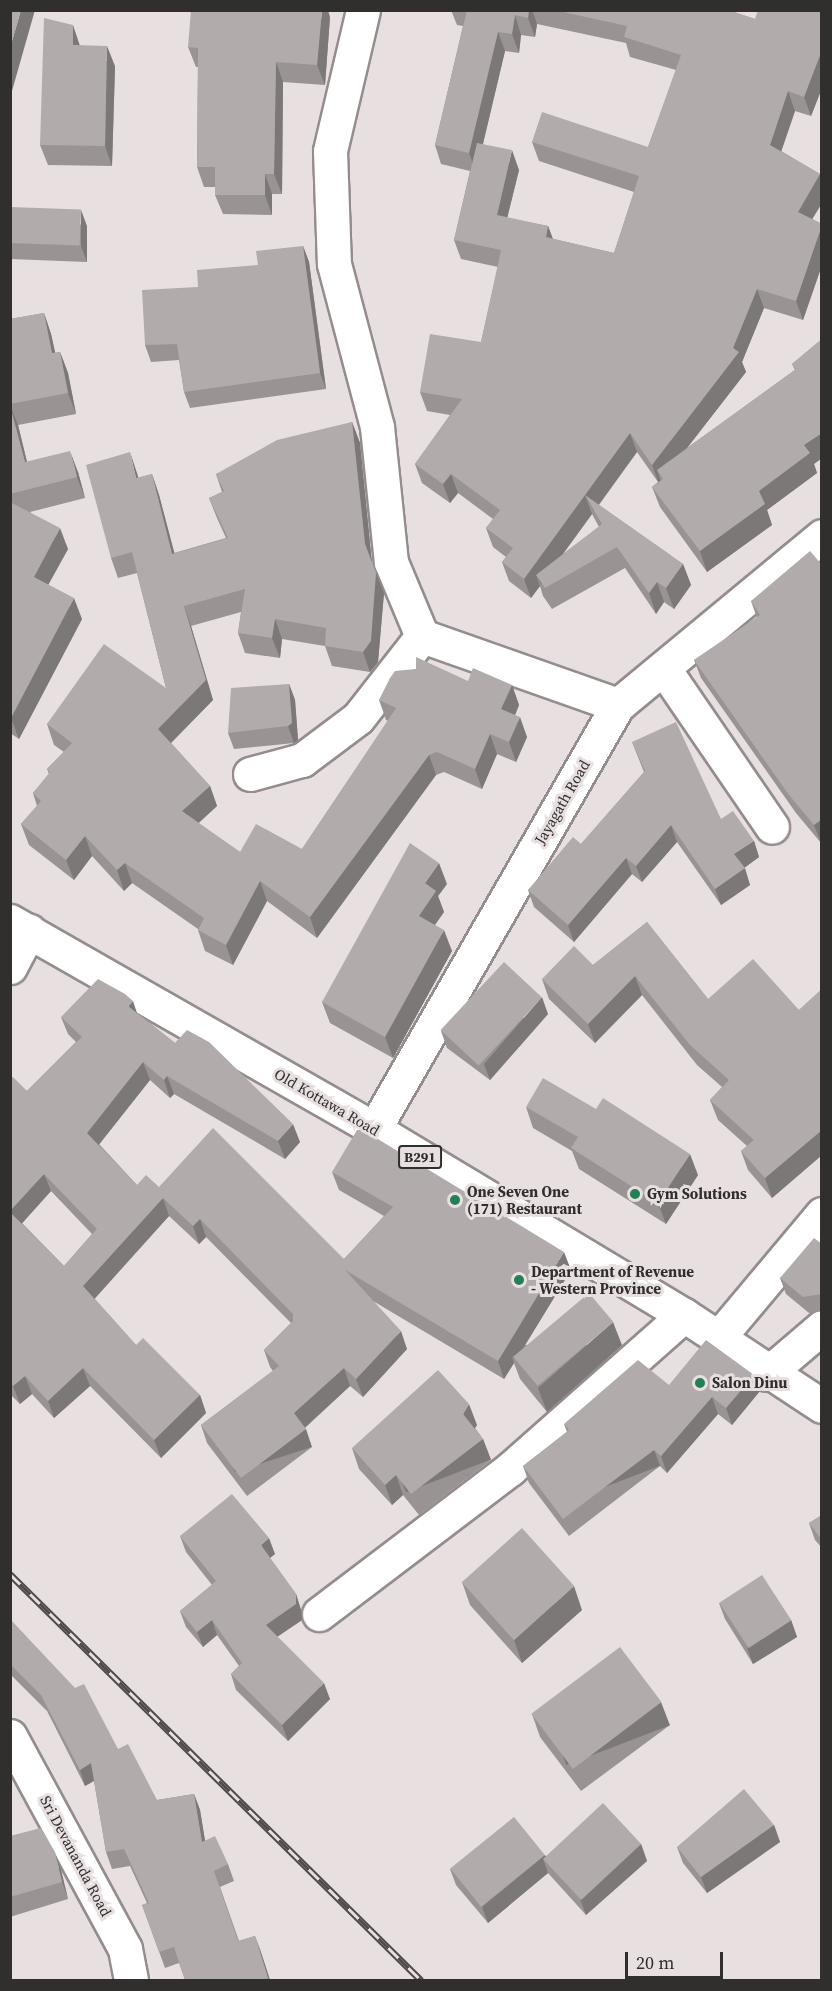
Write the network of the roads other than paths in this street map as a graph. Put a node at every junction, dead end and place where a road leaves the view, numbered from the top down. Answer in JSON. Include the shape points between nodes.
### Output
{"nodes":[{"id":1,"x":363,"y":10,"type":"edge"},
{"id":2,"x":820,"y":541,"type":"edge"},
{"id":3,"x":422,"y":636,"type":"junction"},
{"id":4,"x":664,"y":669,"type":"junction"},
{"id":5,"x":618,"y":705,"type":"junction"},
{"id":6,"x":250,"y":774,"type":"dead end"},
{"id":7,"x":772,"y":827,"type":"dead end"},
{"id":8,"x":20,"y":926,"type":"edge"},
{"id":9,"x":10,"y":967,"type":"edge"},
{"id":10,"x":374,"y":1129,"type":"junction"},
{"id":11,"x":822,"y":1214,"type":"edge"},
{"id":12,"x":684,"y":1315,"type":"junction"},
{"id":13,"x":822,"y":1327,"type":"edge"},
{"id":14,"x":718,"y":1338,"type":"junction"},
{"id":15,"x":768,"y":1374,"type":"junction"},
{"id":16,"x":822,"y":1406,"type":"edge"},
{"id":17,"x":319,"y":1614,"type":"dead end"},
{"id":18,"x":13,"y":1743,"type":"edge"},
{"id":19,"x":131,"y":1980,"type":"edge"}],
"edges":[{"from":1,"to":3,"type":"street","via":[[330,151],[334,264],[377,427],[391,562]]},
{"from":2,"to":4,"type":"street","name":"Jayagath Road"},
{"from":3,"to":5,"type":"street"},
{"from":3,"to":6,"type":"street","via":[[358,718],[302,760]]},
{"from":4,"to":5,"type":"street","name":"Jayagath Road"},
{"from":4,"to":7,"type":"street"},
{"from":5,"to":10,"type":"street","name":"Jayagath Road"},
{"from":8,"to":9,"type":"street"},
{"from":8,"to":10,"type":"street","name":"Old Kottawa Road","number":"B291"},
{"from":10,"to":12,"type":"street","name":"Old Kottawa Road","number":"B291"},
{"from":11,"to":14,"type":"street"},
{"from":12,"to":14,"type":"street","name":"Old Kottawa Road","number":"B291"},
{"from":12,"to":17,"type":"street","via":[[510,1468]]},
{"from":13,"to":15,"type":"street"},
{"from":14,"to":15,"type":"street","name":"Old Kottawa Road","number":"B291"},
{"from":15,"to":16,"type":"street","name":"Old Kottawa Road","number":"B291"},
{"from":18,"to":19,"type":"street","name":"Sri Devananda Road","via":[[125,1948]]}]}
